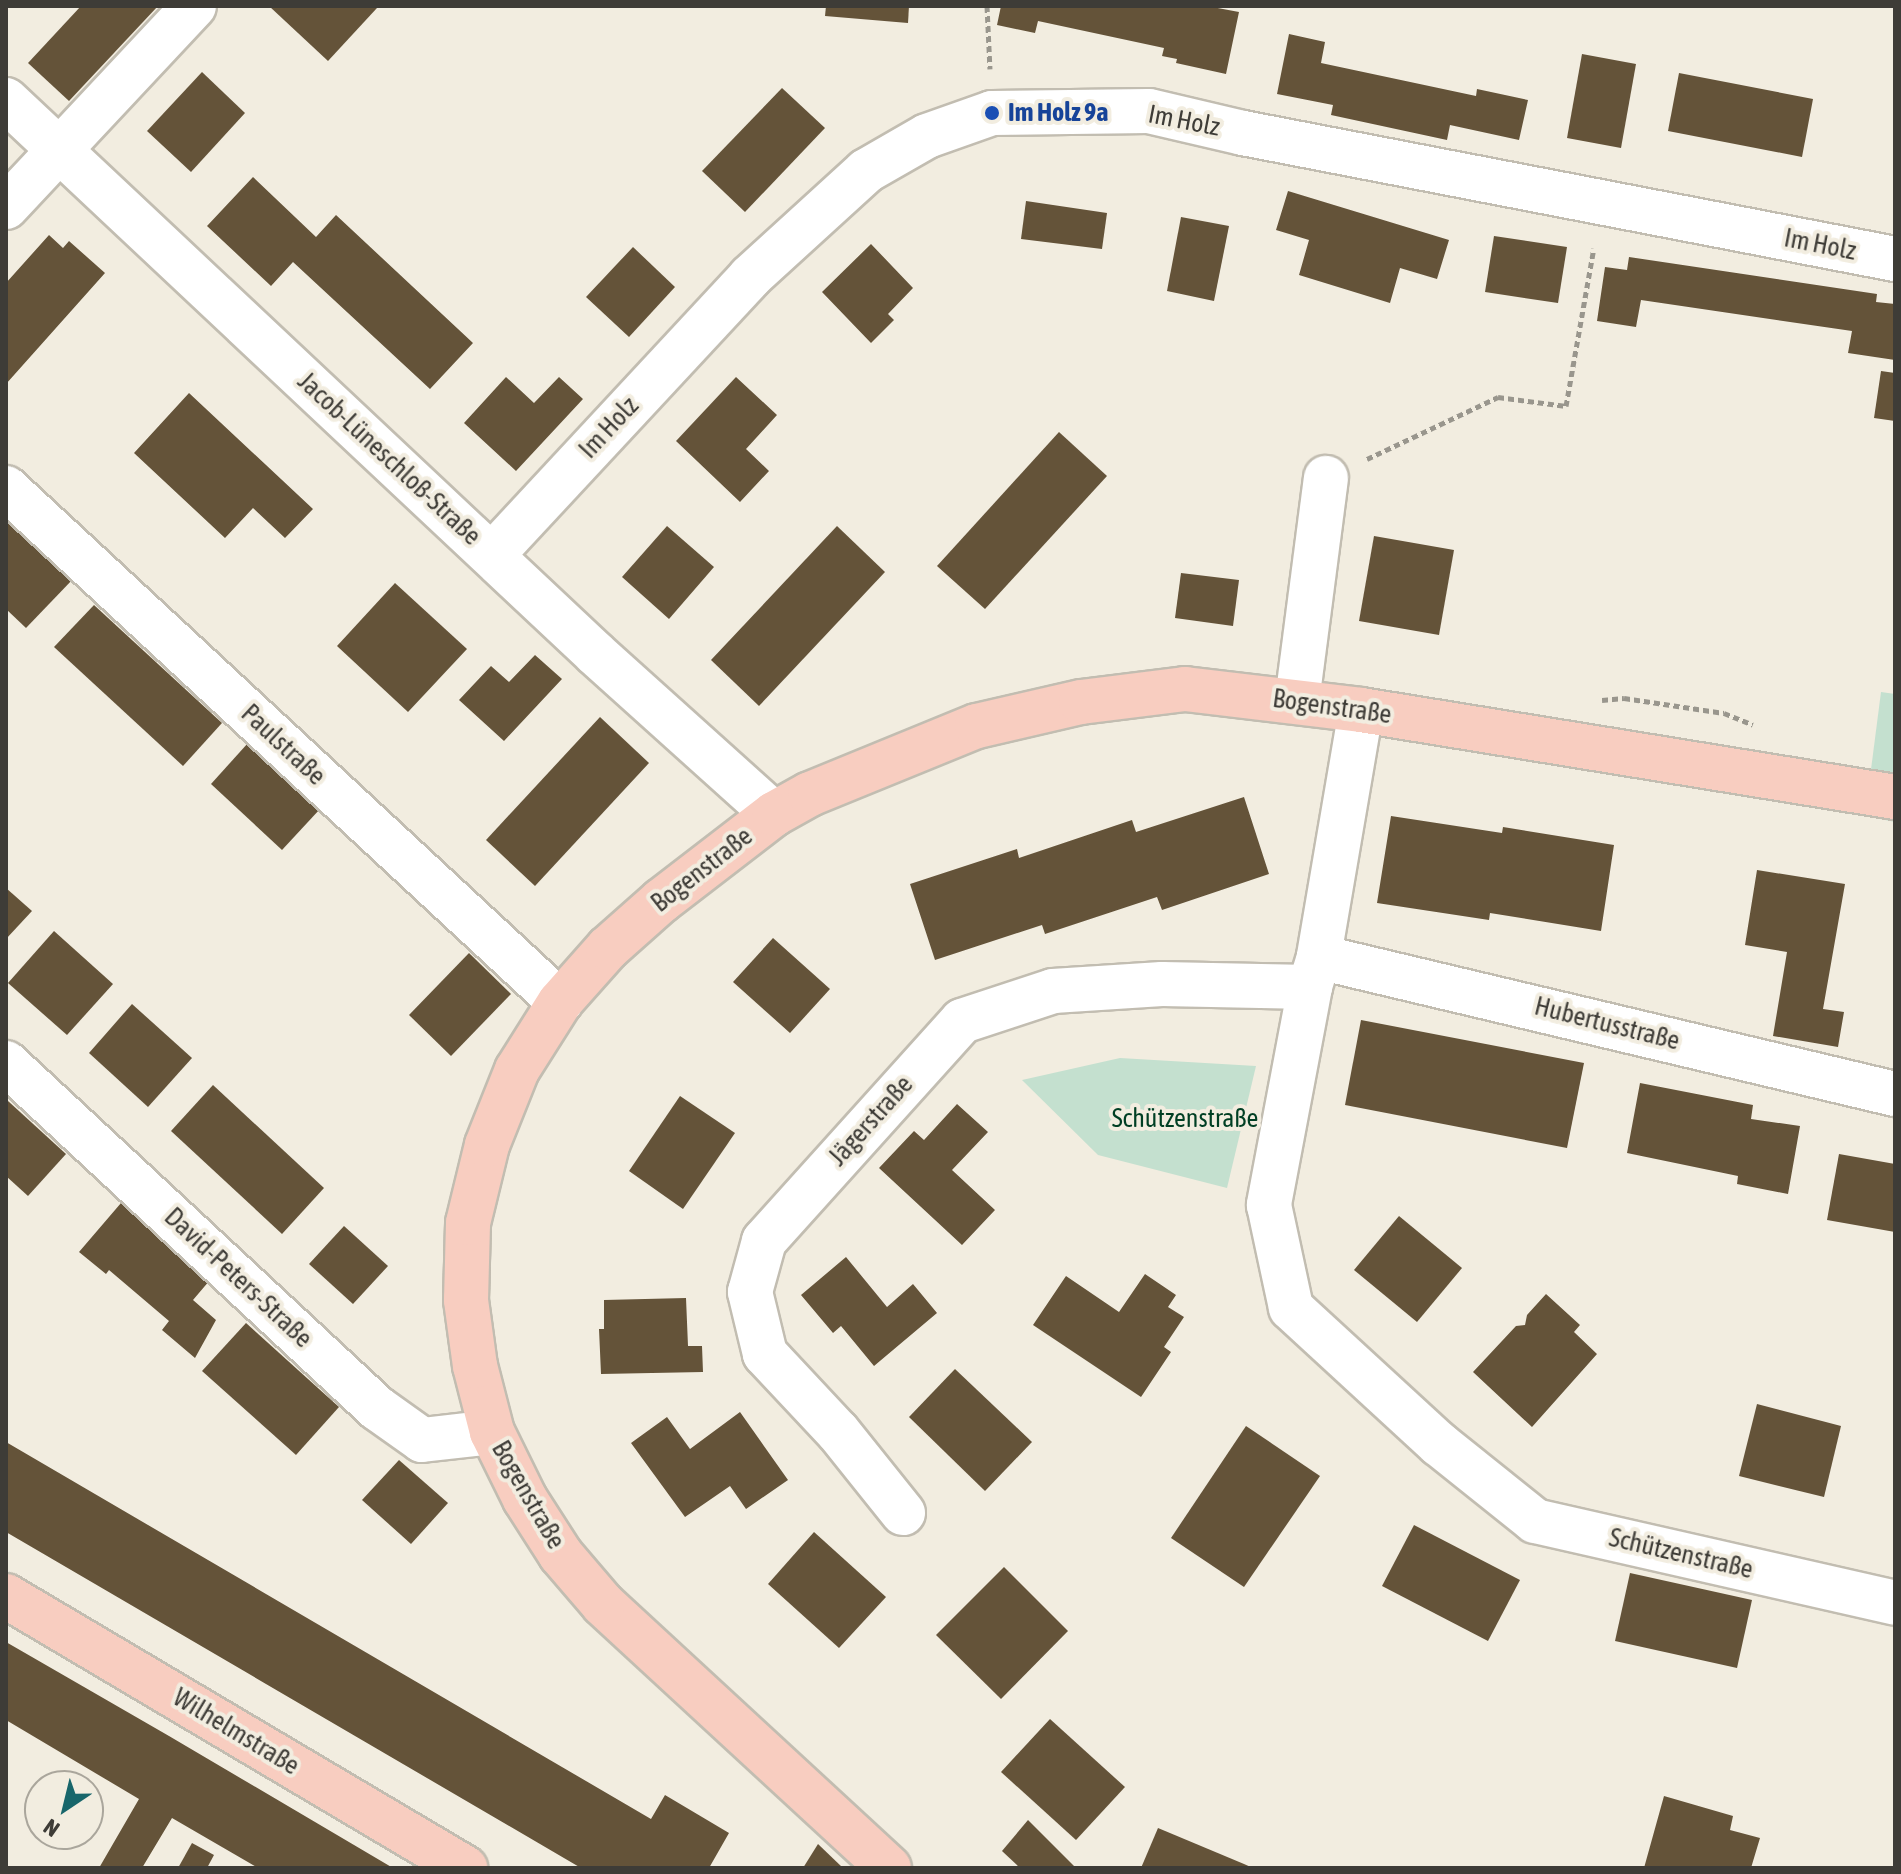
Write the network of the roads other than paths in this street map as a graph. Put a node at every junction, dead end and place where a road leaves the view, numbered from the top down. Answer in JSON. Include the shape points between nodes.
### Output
{"nodes":[{"id":1,"x":194,"y":6,"type":"edge"},
{"id":2,"x":6,"y":100,"type":"edge"},
{"id":3,"x":58,"y":149,"type":"junction"},
{"id":4,"x":6,"y":207,"type":"edge"},
{"id":5,"x":1895,"y":259,"type":"edge"},
{"id":6,"x":1326,"y":478,"type":"road end"},
{"id":7,"x":6,"y":488,"type":"edge"},
{"id":8,"x":492,"y":555,"type":"junction"},
{"id":9,"x":1297,"y":701,"type":"junction"},
{"id":10,"x":1361,"y":710,"type":"junction"},
{"id":11,"x":1895,"y":797,"type":"edge"},
{"id":12,"x":774,"y":814,"type":"junction"},
{"id":13,"x":1314,"y":972,"type":"junction"},
{"id":14,"x":560,"y":1002,"type":"junction"},
{"id":15,"x":6,"y":1063,"type":"edge"},
{"id":16,"x":1895,"y":1094,"type":"edge"},
{"id":17,"x":492,"y":1432,"type":"junction"},
{"id":18,"x":903,"y":1513,"type":"dead end"},
{"id":19,"x":6,"y":1596,"type":"edge"},
{"id":20,"x":1895,"y":1603,"type":"edge"},
{"id":21,"x":465,"y":1868,"type":"edge"},
{"id":22,"x":889,"y":1868,"type":"edge"}],
"edges":[{"from":1,"to":3,"type":"street"},
{"from":2,"to":3,"type":"street","name":"Jacob-Lüneschloß-Straße"},
{"from":3,"to":4,"type":"street"},
{"from":3,"to":8,"type":"street","name":"Jacob-Lüneschloß-Straße"},
{"from":5,"to":8,"type":"street","name":"Im Holz","via":[[1149,111],[992,113],[927,136],[866,171],[750,277]]},
{"from":6,"to":9,"type":"street"},
{"from":7,"to":14,"type":"street","name":"Paulstraße"},
{"from":8,"to":12,"type":"street","name":"Jacob-Lüneschloß-Straße"},
{"from":9,"to":10,"type":"main road","name":"Bogenstraße"},
{"from":9,"to":12,"type":"main road","name":"Bogenstraße","via":[[1185,689],[1081,702],[977,726],[810,794]]},
{"from":10,"to":11,"type":"main road","name":"Bogenstraße"},
{"from":10,"to":13,"type":"street","name":"Schützenstraße"},
{"from":12,"to":14,"type":"main road","name":"Bogenstraße","via":[[661,901],[608,948]]},
{"from":13,"to":16,"type":"street","name":"Hubertusstraße"},
{"from":13,"to":18,"type":"street","name":"Jägerstraße","via":[[1053,991],[962,1021],[764,1241],[750,1292],[765,1354],[838,1432]]},
{"from":13,"to":20,"type":"street","name":"Schützenstraße","via":[[1269,1205],[1291,1308],[1439,1444],[1535,1521]]},
{"from":14,"to":17,"type":"main road","name":"Bogenstraße","via":[[517,1070],[487,1145],[468,1223],[466,1300]]},
{"from":15,"to":17,"type":"street","name":"David-Peters-Straße","via":[[377,1408],[422,1440]]},
{"from":17,"to":22,"type":"main road","name":"Bogenstraße","via":[[561,1555],[603,1604]]},
{"from":19,"to":21,"type":"main road","name":"Wilhelmstraße"}]}
